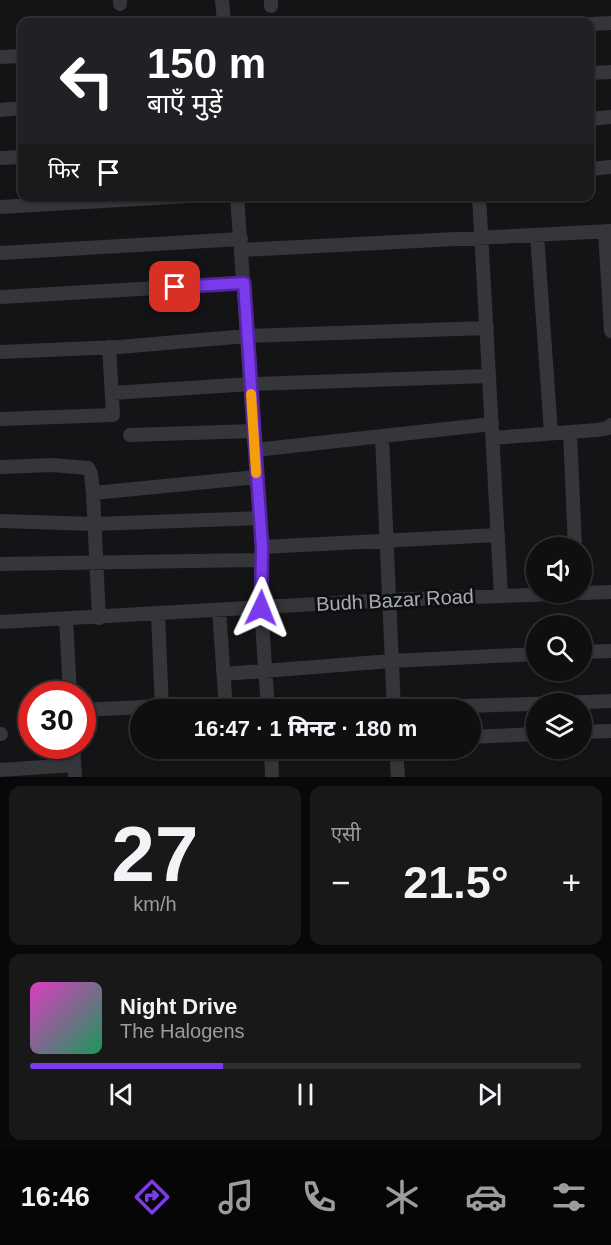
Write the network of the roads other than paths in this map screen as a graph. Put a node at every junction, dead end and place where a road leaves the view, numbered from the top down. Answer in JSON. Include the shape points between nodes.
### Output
{"nodes":[{"id":1,"x":222,"y":0,"type":"edge"},
{"id":2,"x":224,"y":18,"type":"edge"},
{"id":3,"x":611,"y":23,"type":"edge"},
{"id":4,"x":594,"y":24,"type":"edge"},
{"id":5,"x":18,"y":56,"type":"edge"},
{"id":6,"x":0,"y":57,"type":"edge"},
{"id":7,"x":611,"y":72,"type":"edge"},
{"id":8,"x":594,"y":73,"type":"edge"},
{"id":9,"x":18,"y":108,"type":"edge"},
{"id":10,"x":0,"y":110,"type":"edge"},
{"id":11,"x":611,"y":117,"type":"edge"},
{"id":12,"x":594,"y":119,"type":"edge"},
{"id":13,"x":18,"y":156,"type":"edge"},
{"id":14,"x":0,"y":158,"type":"edge"},
{"id":15,"x":611,"y":167,"type":"edge"},
{"id":16,"x":594,"y":169,"type":"edge"},
{"id":17,"x":103,"y":201,"type":"edge"},
{"id":18,"x":237,"y":201,"type":"edge"},
{"id":19,"x":479,"y":201,"type":"edge"},
{"id":20,"x":0,"y":207,"type":"edge"},
{"id":21,"x":608,"y":231,"type":"edge"},
{"id":22,"x":537,"y":235,"type":"junction"},
{"id":23,"x":481,"y":237,"type":"junction"},
{"id":24,"x":241,"y":245,"type":"junction"},
{"id":25,"x":0,"y":253,"type":"edge"},
{"id":26,"x":244,"y":283,"type":"junction"},
{"id":27,"x":0,"y":297,"type":"edge"},
{"id":28,"x":487,"y":328,"type":"junction"},
{"id":29,"x":611,"y":331,"type":"edge"},
{"id":30,"x":247,"y":336,"type":"junction"},
{"id":31,"x":109,"y":347,"type":"junction"},
{"id":32,"x":0,"y":352,"type":"edge"},
{"id":33,"x":489,"y":376,"type":"junction"},
{"id":34,"x":251,"y":384,"type":"junction"},
{"id":35,"x":112,"y":393,"type":"junction"},
{"id":36,"x":0,"y":419,"type":"edge"},
{"id":37,"x":611,"y":425,"type":"edge"},
{"id":38,"x":254,"y":431,"type":"junction"},
{"id":39,"x":492,"y":431,"type":"junction"},
{"id":40,"x":570,"y":432,"type":"junction"},
{"id":41,"x":551,"y":433,"type":"junction"},
{"id":42,"x":130,"y":435,"type":"dead end"},
{"id":43,"x":382,"y":436,"type":"junction"},
{"id":44,"x":255,"y":450,"type":"junction"},
{"id":45,"x":0,"y":467,"type":"edge"},
{"id":46,"x":257,"y":477,"type":"junction"},
{"id":47,"x":93,"y":493,"type":"junction"},
{"id":48,"x":260,"y":518,"type":"junction"},
{"id":49,"x":0,"y":521,"type":"edge"},
{"id":50,"x":94,"y":524,"type":"junction"},
{"id":51,"x":498,"y":535,"type":"junction"},
{"id":52,"x":575,"y":537,"type":"edge"},
{"id":53,"x":385,"y":540,"type":"junction"},
{"id":54,"x":262,"y":554,"type":"junction"},
{"id":55,"x":96,"y":563,"type":"junction"},
{"id":56,"x":0,"y":564,"type":"edge"},
{"id":57,"x":611,"y":592,"type":"edge"},
{"id":58,"x":592,"y":593,"type":"edge"},
{"id":59,"x":526,"y":594,"type":"edge"},
{"id":60,"x":501,"y":595,"type":"junction"},
{"id":61,"x":388,"y":600,"type":"junction"},
{"id":62,"x":261,"y":608,"type":"junction"},
{"id":63,"x":219,"y":610,"type":"junction"},
{"id":64,"x":158,"y":614,"type":"junction"},
{"id":65,"x":99,"y":618,"type":"junction"},
{"id":66,"x":66,"y":619,"type":"junction"},
{"id":67,"x":0,"y":622,"type":"edge"},
{"id":68,"x":611,"y":651,"type":"edge"},
{"id":69,"x":592,"y":652,"type":"edge"},
{"id":70,"x":526,"y":655,"type":"edge"},
{"id":71,"x":391,"y":662,"type":"junction"},
{"id":72,"x":265,"y":672,"type":"junction"},
{"id":73,"x":224,"y":674,"type":"junction"},
{"id":74,"x":69,"y":681,"type":"edge"},
{"id":75,"x":162,"y":699,"type":"edge"},
{"id":76,"x":225,"y":699,"type":"edge"},
{"id":77,"x":267,"y":699,"type":"edge"},
{"id":78,"x":391,"y":699,"type":"edge"},
{"id":79,"x":611,"y":701,"type":"edge"},
{"id":80,"x":481,"y":706,"type":"edge"},
{"id":81,"x":130,"y":709,"type":"edge"},
{"id":82,"x":96,"y":710,"type":"edge"},
{"id":83,"x":611,"y":731,"type":"edge"},
{"id":84,"x":592,"y":732,"type":"edge"},
{"id":85,"x":526,"y":734,"type":"edge"},
{"id":86,"x":481,"y":737,"type":"edge"},
{"id":87,"x":271,"y":759,"type":"edge"},
{"id":88,"x":397,"y":759,"type":"edge"},
{"id":89,"x":0,"y":770,"type":"edge"},
{"id":90,"x":74,"y":771,"type":"edge"},
{"id":91,"x":272,"y":777,"type":"edge"},
{"id":92,"x":398,"y":777,"type":"edge"}],
"edges":[{"from":1,"to":2,"type":"street"},
{"from":3,"to":4,"type":"street"},
{"from":5,"to":6,"type":"street"},
{"from":7,"to":8,"type":"street"},
{"from":9,"to":10,"type":"street"},
{"from":11,"to":12,"type":"street"},
{"from":13,"to":14,"type":"street"},
{"from":15,"to":16,"type":"street"},
{"from":17,"to":20,"type":"street"},
{"from":18,"to":24,"type":"street"},
{"from":19,"to":23,"type":"street"},
{"from":21,"to":22,"type":"street"},
{"from":21,"to":29,"type":"street"},
{"from":22,"to":23,"type":"street"},
{"from":22,"to":41,"type":"street"},
{"from":23,"to":24,"type":"street"},
{"from":23,"to":28,"type":"street"},
{"from":24,"to":25,"type":"street"},
{"from":24,"to":26,"type":"street"},
{"from":26,"to":27,"type":"street"},
{"from":26,"to":30,"type":"street"},
{"from":28,"to":30,"type":"street"},
{"from":28,"to":33,"type":"street"},
{"from":30,"to":31,"type":"street"},
{"from":30,"to":34,"type":"street"},
{"from":31,"to":32,"type":"street"},
{"from":31,"to":35,"type":"street"},
{"from":33,"to":34,"type":"street"},
{"from":33,"to":39,"type":"street"},
{"from":34,"to":35,"type":"street"},
{"from":34,"to":38,"type":"street"},
{"from":35,"to":36,"type":"street","via":[[113,415]]},
{"from":37,"to":40,"type":"street"},
{"from":38,"to":42,"type":"street"},
{"from":38,"to":44,"type":"street"},
{"from":39,"to":41,"type":"street"},
{"from":39,"to":43,"type":"street"},
{"from":39,"to":51,"type":"street"},
{"from":40,"to":41,"type":"street"},
{"from":40,"to":52,"type":"street"},
{"from":43,"to":44,"type":"street"},
{"from":43,"to":53,"type":"street"},
{"from":44,"to":46,"type":"street"},
{"from":45,"to":47,"type":"street","via":[[88,468]]},
{"from":46,"to":47,"type":"street"},
{"from":46,"to":48,"type":"street"},
{"from":47,"to":50,"type":"street"},
{"from":48,"to":50,"type":"street"},
{"from":48,"to":54,"type":"street"},
{"from":49,"to":50,"type":"street"},
{"from":50,"to":55,"type":"street"},
{"from":51,"to":53,"type":"street"},
{"from":51,"to":60,"type":"street"},
{"from":53,"to":54,"type":"street"},
{"from":53,"to":61,"type":"street"},
{"from":54,"to":55,"type":"street"},
{"from":54,"to":62,"type":"street"},
{"from":55,"to":56,"type":"street"},
{"from":55,"to":65,"type":"street"},
{"from":57,"to":58,"type":"street","name":"Budh Bazar Road"},
{"from":59,"to":60,"type":"street","name":"Budh Bazar Road"},
{"from":60,"to":61,"type":"street","name":"Budh Bazar Road"},
{"from":61,"to":62,"type":"street","name":"Budh Bazar Road"},
{"from":61,"to":71,"type":"street"},
{"from":62,"to":63,"type":"street","name":"Budh Bazar Road"},
{"from":62,"to":72,"type":"street"},
{"from":63,"to":64,"type":"street","name":"Budh Bazar Road"},
{"from":63,"to":73,"type":"street"},
{"from":64,"to":65,"type":"street","name":"Budh Bazar Road"},
{"from":64,"to":75,"type":"street"},
{"from":65,"to":66,"type":"street","name":"Budh Bazar Road"},
{"from":66,"to":67,"type":"street","name":"Budh Bazar Road"},
{"from":66,"to":74,"type":"street"},
{"from":68,"to":69,"type":"street"},
{"from":70,"to":71,"type":"street"},
{"from":71,"to":72,"type":"street"},
{"from":71,"to":78,"type":"street"},
{"from":72,"to":73,"type":"street"},
{"from":72,"to":77,"type":"street"},
{"from":73,"to":76,"type":"street"},
{"from":79,"to":80,"type":"street"},
{"from":81,"to":82,"type":"street"},
{"from":83,"to":84,"type":"street"},
{"from":85,"to":86,"type":"street"},
{"from":87,"to":91,"type":"street"},
{"from":88,"to":92,"type":"street"},
{"from":89,"to":90,"type":"street"}]}
